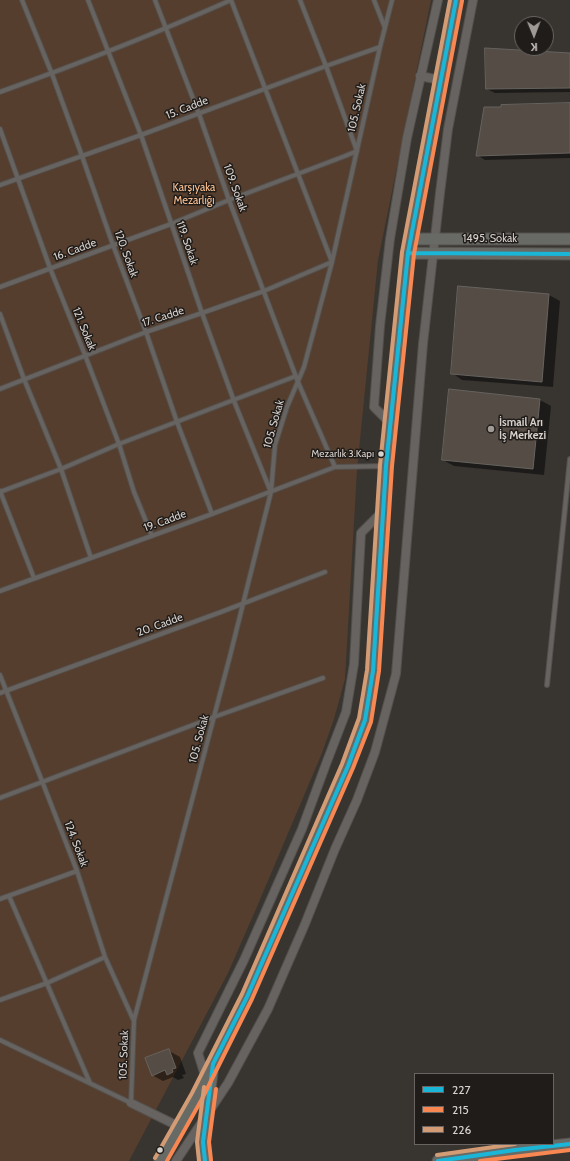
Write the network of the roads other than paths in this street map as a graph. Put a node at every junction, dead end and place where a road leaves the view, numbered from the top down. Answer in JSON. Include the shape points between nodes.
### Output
{"nodes":[{"id":1,"x":22,"y":0,"type":"edge"},
{"id":2,"x":88,"y":0,"type":"edge"},
{"id":3,"x":155,"y":0,"type":"edge"},
{"id":4,"x":231,"y":0,"type":"edge"},
{"id":5,"x":300,"y":0,"type":"edge"},
{"id":6,"x":374,"y":0,"type":"edge"},
{"id":7,"x":392,"y":0,"type":"edge"},
{"id":8,"x":438,"y":0,"type":"edge"},
{"id":9,"x":456,"y":0,"type":"edge"},
{"id":10,"x":473,"y":0,"type":"edge"},
{"id":11,"x":385,"y":28,"type":"junction"},
{"id":12,"x":166,"y":29,"type":"junction"},
{"id":13,"x":380,"y":47,"type":"junction"},
{"id":14,"x":109,"y":51,"type":"junction"},
{"id":15,"x":326,"y":66,"type":"junction"},
{"id":16,"x":52,"y":74,"type":"junction"},
{"id":17,"x":420,"y":76,"type":"junction"},
{"id":18,"x":440,"y":80,"type":"junction"},
{"id":19,"x":265,"y":88,"type":"junction"},
{"id":20,"x":0,"y":92,"type":"edge"},
{"id":21,"x":198,"y":114,"type":"junction"},
{"id":22,"x":0,"y":129,"type":"edge"},
{"id":23,"x":141,"y":135,"type":"junction"},
{"id":24,"x":357,"y":151,"type":"junction"},
{"id":25,"x":82,"y":156,"type":"junction"},
{"id":26,"x":298,"y":174,"type":"junction"},
{"id":27,"x":17,"y":178,"type":"junction"},
{"id":28,"x":0,"y":185,"type":"edge"},
{"id":29,"x":229,"y":200,"type":"junction"},
{"id":30,"x":171,"y":224,"type":"junction"},
{"id":31,"x":411,"y":239,"type":"junction"},
{"id":32,"x":435,"y":239,"type":"junction"},
{"id":33,"x":570,"y":239,"type":"edge"},
{"id":34,"x":113,"y":245,"type":"junction"},
{"id":35,"x":433,"y":253,"type":"junction"},
{"id":36,"x":408,"y":254,"type":"junction"},
{"id":37,"x":570,"y":254,"type":"edge"},
{"id":38,"x":332,"y":262,"type":"junction"},
{"id":39,"x":50,"y":268,"type":"junction"},
{"id":40,"x":0,"y":287,"type":"edge"},
{"id":41,"x":264,"y":291,"type":"junction"},
{"id":42,"x":202,"y":313,"type":"junction"},
{"id":43,"x":0,"y":314,"type":"edge"},
{"id":44,"x":146,"y":332,"type":"junction"},
{"id":45,"x":85,"y":355,"type":"junction"},
{"id":46,"x":296,"y":376,"type":"junction"},
{"id":47,"x":24,"y":379,"type":"junction"},
{"id":48,"x":298,"y":382,"type":"junction"},
{"id":49,"x":0,"y":388,"type":"edge"},
{"id":50,"x":234,"y":401,"type":"junction"},
{"id":51,"x":177,"y":422,"type":"junction"},
{"id":52,"x":390,"y":423,"type":"junction"},
{"id":53,"x":118,"y":444,"type":"junction"},
{"id":54,"x":570,"y":459,"type":"edge"},
{"id":55,"x":386,"y":466,"type":"junction"},
{"id":56,"x":335,"y":467,"type":"junction"},
{"id":57,"x":61,"y":469,"type":"junction"},
{"id":58,"x":0,"y":491,"type":"edge"},
{"id":59,"x":271,"y":492,"type":"junction"},
{"id":60,"x":383,"y":511,"type":"junction"},
{"id":61,"x":212,"y":514,"type":"junction"},
{"id":62,"x":152,"y":536,"type":"junction"},
{"id":63,"x":91,"y":558,"type":"junction"},
{"id":64,"x":325,"y":572,"type":"dead end"},
{"id":65,"x":34,"y":578,"type":"junction"},
{"id":66,"x":0,"y":591,"type":"edge"},
{"id":67,"x":242,"y":603,"type":"junction"},
{"id":68,"x":0,"y":675,"type":"edge"},
{"id":69,"x":323,"y":678,"type":"dead end"},
{"id":70,"x":547,"y":685,"type":"dead end"},
{"id":71,"x":6,"y":691,"type":"junction"},
{"id":72,"x":0,"y":693,"type":"edge"},
{"id":73,"x":214,"y":717,"type":"junction"},
{"id":74,"x":42,"y":781,"type":"junction"},
{"id":75,"x":0,"y":798,"type":"edge"},
{"id":76,"x":77,"y":871,"type":"junction"},
{"id":77,"x":8,"y":896,"type":"junction"},
{"id":78,"x":0,"y":899,"type":"edge"},
{"id":79,"x":105,"y":957,"type":"junction"},
{"id":80,"x":47,"y":983,"type":"junction"},
{"id":81,"x":0,"y":1000,"type":"edge"},
{"id":82,"x":134,"y":1020,"type":"junction"},
{"id":83,"x":0,"y":1040,"type":"edge"},
{"id":84,"x":213,"y":1064,"type":"junction"},
{"id":85,"x":206,"y":1079,"type":"junction"},
{"id":86,"x":91,"y":1084,"type":"junction"},
{"id":87,"x":131,"y":1103,"type":"junction"},
{"id":88,"x":207,"y":1115,"type":"junction"},
{"id":89,"x":180,"y":1127,"type":"junction"},
{"id":90,"x":570,"y":1144,"type":"edge"},
{"id":91,"x":160,"y":1161,"type":"edge"},
{"id":92,"x":176,"y":1161,"type":"edge"},
{"id":93,"x":205,"y":1161,"type":"edge"},
{"id":94,"x":438,"y":1161,"type":"edge"}],
"edges":[{"from":1,"to":16,"type":"lane","name":"120. Sokak"},
{"from":2,"to":14,"type":"lane","name":"119. Sokak"},
{"from":3,"to":12,"type":"lane","name":"109. Sokak"},
{"from":4,"to":12,"type":"lane"},
{"from":4,"to":19,"type":"lane"},
{"from":5,"to":15,"type":"lane"},
{"from":6,"to":11,"type":"lane"},
{"from":7,"to":11,"type":"lane","name":"105. Sokak"},
{"from":8,"to":17,"type":"street"},
{"from":9,"to":18,"type":"main road"},
{"from":10,"to":32,"type":"street","via":[[448,129]]},
{"from":11,"to":13,"type":"lane","name":"105. Sokak"},
{"from":12,"to":14,"type":"lane"},
{"from":12,"to":21,"type":"lane","name":"109. Sokak"},
{"from":13,"to":15,"type":"lane","name":"15. Cadde"},
{"from":13,"to":24,"type":"lane","name":"105. Sokak"},
{"from":14,"to":16,"type":"lane"},
{"from":14,"to":23,"type":"lane","name":"119. Sokak"},
{"from":15,"to":19,"type":"lane","name":"15. Cadde"},
{"from":15,"to":24,"type":"lane"},
{"from":16,"to":20,"type":"lane"},
{"from":16,"to":25,"type":"lane","name":"120. Sokak"},
{"from":17,"to":18,"type":"street"},
{"from":17,"to":52,"type":"street","via":[[390,239],[380,326],[374,407]]},
{"from":18,"to":31,"type":"main road"},
{"from":19,"to":21,"type":"lane","name":"15. Cadde"},
{"from":19,"to":26,"type":"lane"},
{"from":21,"to":23,"type":"lane","name":"15. Cadde"},
{"from":21,"to":29,"type":"lane","name":"109. Sokak"},
{"from":22,"to":27,"type":"lane","name":"121. Sokak"},
{"from":23,"to":25,"type":"lane","name":"15. Cadde"},
{"from":23,"to":30,"type":"lane","name":"119. Sokak"},
{"from":24,"to":26,"type":"lane","name":"16. Cadde"},
{"from":24,"to":38,"type":"lane","name":"105. Sokak"},
{"from":25,"to":27,"type":"lane","name":"15. Cadde"},
{"from":25,"to":34,"type":"lane","name":"120. Sokak"},
{"from":26,"to":29,"type":"lane","name":"16. Cadde"},
{"from":26,"to":38,"type":"lane"},
{"from":27,"to":28,"type":"lane","name":"15. Cadde"},
{"from":27,"to":39,"type":"lane","name":"121. Sokak"},
{"from":29,"to":30,"type":"lane","name":"16. Cadde"},
{"from":29,"to":41,"type":"lane","name":"109. Sokak"},
{"from":30,"to":34,"type":"lane","name":"16. Cadde"},
{"from":30,"to":42,"type":"lane","name":"119. Sokak"},
{"from":31,"to":32,"type":"main road","name":"1495. Sokak"},
{"from":31,"to":36,"type":"main road"},
{"from":32,"to":33,"type":"main road","name":"1495. Sokak"},
{"from":32,"to":35,"type":"street"},
{"from":34,"to":39,"type":"lane","name":"16. Cadde"},
{"from":34,"to":44,"type":"lane","name":"120. Sokak"},
{"from":35,"to":36,"type":"main road","name":"1495. Sokak"},
{"from":35,"to":37,"type":"main road","name":"1495. Sokak"},
{"from":35,"to":88,"type":"street","via":[[396,674],[375,752],[357,800],[268,1009],[228,1083]]},
{"from":36,"to":52,"type":"main road"},
{"from":38,"to":41,"type":"lane","name":"17. Cadde"},
{"from":38,"to":48,"type":"lane","name":"105. Sokak"},
{"from":39,"to":40,"type":"lane","name":"16. Cadde"},
{"from":39,"to":45,"type":"lane","name":"121. Sokak"},
{"from":41,"to":42,"type":"lane","name":"17. Cadde"},
{"from":41,"to":46,"type":"lane","name":"109. Sokak"},
{"from":42,"to":44,"type":"lane","name":"17. Cadde"},
{"from":42,"to":50,"type":"lane","name":"119. Sokak"},
{"from":43,"to":47,"type":"lane"},
{"from":44,"to":45,"type":"lane","name":"17. Cadde"},
{"from":44,"to":51,"type":"lane","name":"120. Sokak"},
{"from":45,"to":47,"type":"lane","name":"17. Cadde"},
{"from":45,"to":53,"type":"lane","name":"121. Sokak"},
{"from":46,"to":48,"type":"lane","name":"109. Sokak"},
{"from":46,"to":50,"type":"lane"},
{"from":47,"to":49,"type":"lane","name":"17. Cadde"},
{"from":47,"to":57,"type":"lane"},
{"from":48,"to":56,"type":"lane"},
{"from":48,"to":59,"type":"lane","name":"105. Sokak","via":[[275,445]]},
{"from":50,"to":51,"type":"lane"},
{"from":50,"to":59,"type":"lane","name":"119. Sokak"},
{"from":51,"to":53,"type":"lane"},
{"from":51,"to":61,"type":"lane","name":"120. Sokak"},
{"from":52,"to":55,"type":"main road"},
{"from":53,"to":57,"type":"lane"},
{"from":53,"to":62,"type":"lane","name":"121. Sokak"},
{"from":54,"to":70,"type":"lane"},
{"from":55,"to":56,"type":"lane"},
{"from":55,"to":60,"type":"main road"},
{"from":56,"to":59,"type":"lane","name":"19. Cadde"},
{"from":57,"to":58,"type":"lane"},
{"from":57,"to":63,"type":"lane"},
{"from":58,"to":65,"type":"lane"},
{"from":59,"to":61,"type":"lane","name":"19. Cadde"},
{"from":59,"to":67,"type":"lane","name":"105. Sokak"},
{"from":60,"to":84,"type":"main road","via":[[373,671],[365,720],[348,766],[247,997]]},
{"from":60,"to":85,"type":"street","via":[[361,533],[354,664],[346,712],[302,829],[244,960],[198,1053]]},
{"from":61,"to":62,"type":"lane","name":"19. Cadde"},
{"from":62,"to":63,"type":"lane","name":"19. Cadde"},
{"from":63,"to":65,"type":"lane","name":"19. Cadde"},
{"from":64,"to":67,"type":"lane","name":"20. Cadde"},
{"from":65,"to":66,"type":"lane","name":"19. Cadde"},
{"from":67,"to":71,"type":"lane","name":"20. Cadde"},
{"from":67,"to":73,"type":"lane","name":"105. Sokak"},
{"from":68,"to":71,"type":"lane","name":"124. Sokak"},
{"from":69,"to":73,"type":"lane"},
{"from":71,"to":72,"type":"lane","name":"20. Cadde"},
{"from":71,"to":74,"type":"lane","name":"124. Sokak"},
{"from":73,"to":74,"type":"lane"},
{"from":73,"to":82,"type":"lane","name":"105. Sokak"},
{"from":74,"to":75,"type":"lane"},
{"from":74,"to":76,"type":"lane","name":"124. Sokak"},
{"from":76,"to":77,"type":"lane"},
{"from":76,"to":79,"type":"lane","name":"124. Sokak"},
{"from":77,"to":78,"type":"lane"},
{"from":77,"to":80,"type":"lane"},
{"from":79,"to":80,"type":"lane"},
{"from":79,"to":82,"type":"lane","name":"124. Sokak"},
{"from":80,"to":81,"type":"lane"},
{"from":80,"to":86,"type":"lane"},
{"from":82,"to":87,"type":"lane","name":"105. Sokak"},
{"from":83,"to":86,"type":"lane"},
{"from":84,"to":85,"type":"main road"},
{"from":84,"to":88,"type":"main road"},
{"from":85,"to":89,"type":"main road"},
{"from":86,"to":87,"type":"lane"},
{"from":87,"to":89,"type":"street"},
{"from":88,"to":92,"type":"street"},
{"from":88,"to":93,"type":"main road","via":[[203,1142]]},
{"from":89,"to":91,"type":"main road"},
{"from":90,"to":94,"type":"main road"}]}
